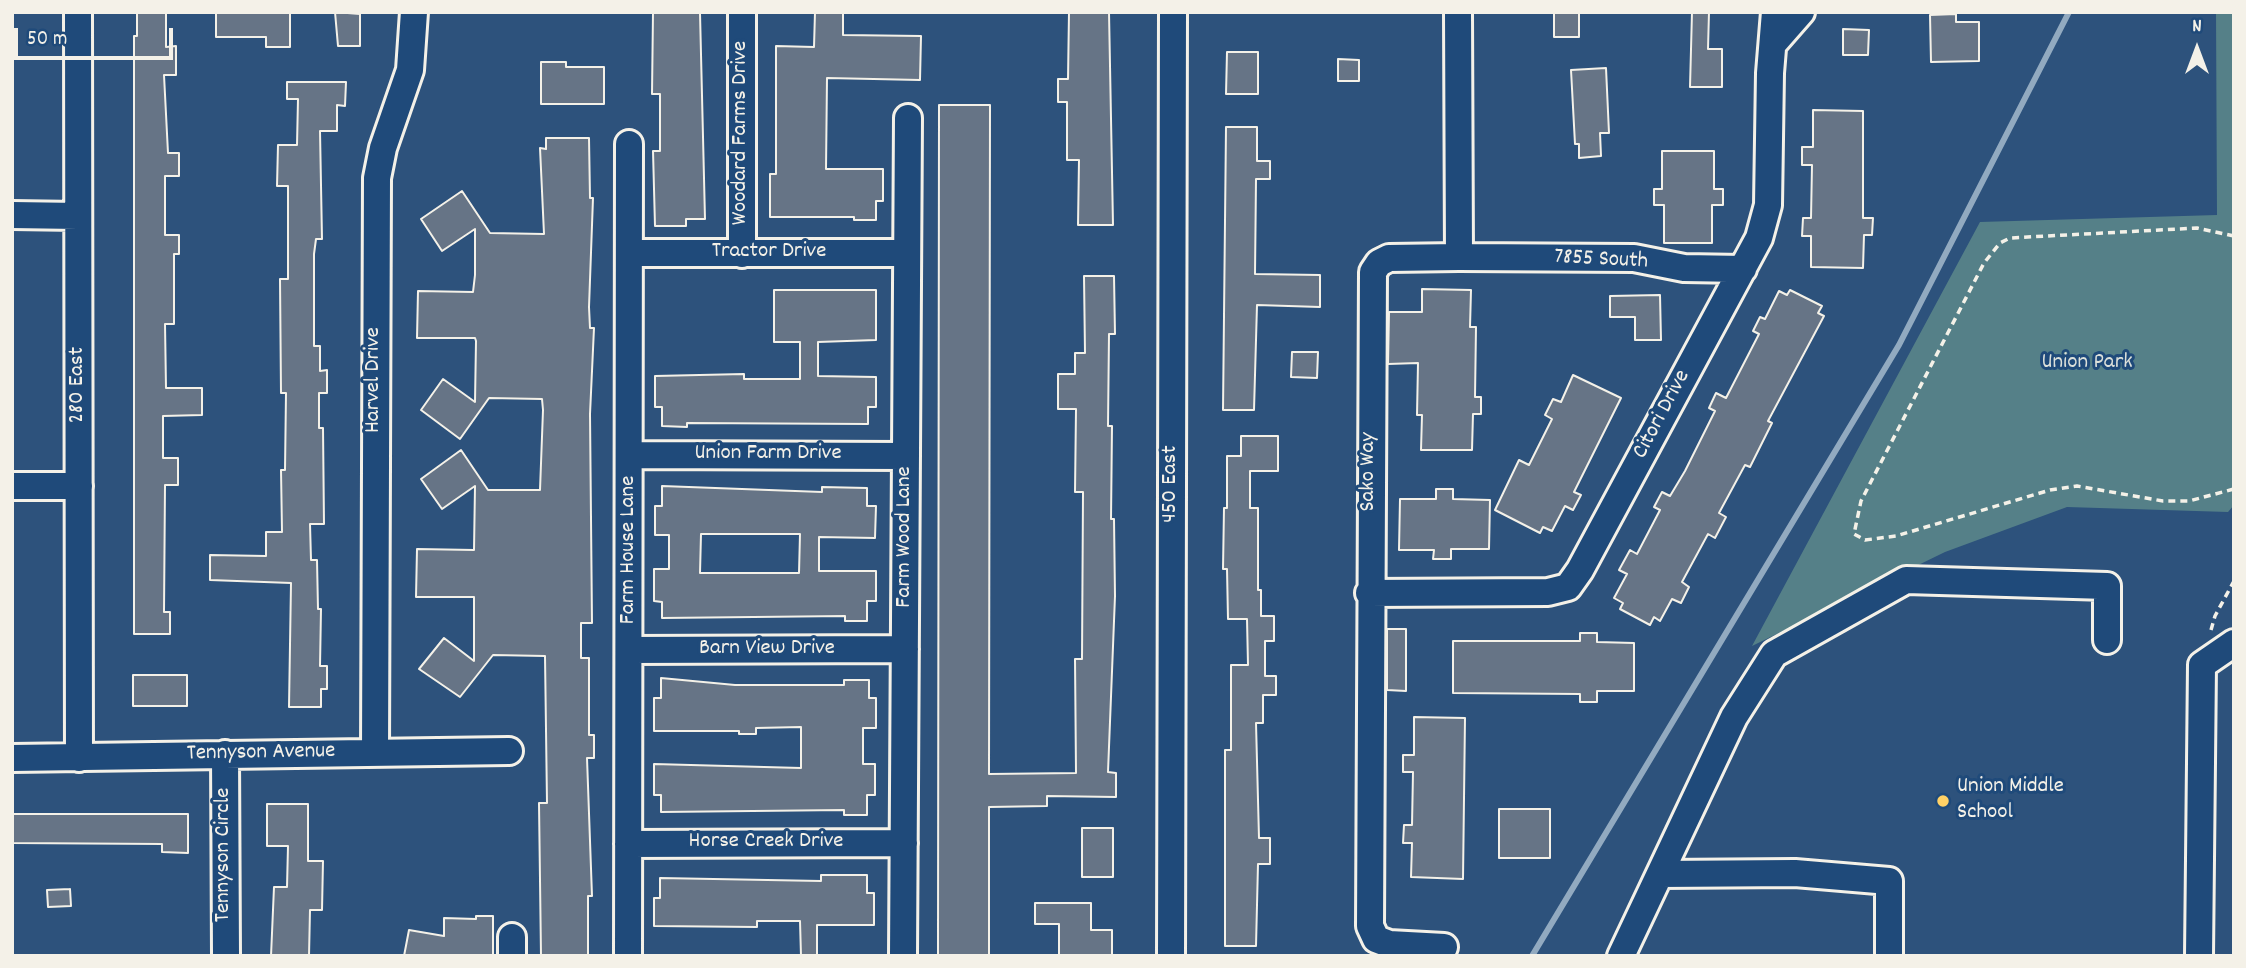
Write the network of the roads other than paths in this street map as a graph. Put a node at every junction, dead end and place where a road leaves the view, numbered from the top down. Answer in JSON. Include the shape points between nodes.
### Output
{"nodes":[{"id":1,"x":78,"y":12,"type":"edge"},
{"id":2,"x":414,"y":12,"type":"edge"},
{"id":3,"x":741,"y":12,"type":"edge"},
{"id":4,"x":1173,"y":12,"type":"edge"},
{"id":5,"x":1458,"y":12,"type":"edge"},
{"id":6,"x":1775,"y":12,"type":"edge"},
{"id":7,"x":1801,"y":12,"type":"edge"},
{"id":8,"x":1773,"y":44,"type":"junction"},
{"id":9,"x":908,"y":118,"type":"dead end"},
{"id":10,"x":629,"y":145,"type":"dead end"},
{"id":11,"x":12,"y":215,"type":"edge"},
{"id":12,"x":78,"y":216,"type":"junction"},
{"id":13,"x":630,"y":253,"type":"junction"},
{"id":14,"x":907,"y":253,"type":"junction"},
{"id":15,"x":741,"y":254,"type":"junction"},
{"id":16,"x":1459,"y":257,"type":"junction"},
{"id":17,"x":1743,"y":270,"type":"junction"},
{"id":18,"x":630,"y":454,"type":"junction"},
{"id":19,"x":906,"y":456,"type":"junction"},
{"id":20,"x":12,"y":486,"type":"edge"},
{"id":21,"x":79,"y":486,"type":"junction"},
{"id":22,"x":1369,"y":593,"type":"junction"},
{"id":23,"x":2228,"y":633,"type":"edge"},
{"id":24,"x":2108,"y":640,"type":"dead end"},
{"id":25,"x":905,"y":649,"type":"junction"},
{"id":26,"x":629,"y":650,"type":"junction"},
{"id":27,"x":509,"y":751,"type":"dead end"},
{"id":28,"x":375,"y":752,"type":"junction"},
{"id":29,"x":225,"y":754,"type":"junction"},
{"id":30,"x":12,"y":758,"type":"edge"},
{"id":31,"x":79,"y":758,"type":"junction"},
{"id":32,"x":904,"y":843,"type":"junction"},
{"id":33,"x":628,"y":844,"type":"junction"},
{"id":34,"x":1660,"y":874,"type":"junction"},
{"id":35,"x":1444,"y":947,"type":"dead end"},
{"id":36,"x":226,"y":956,"type":"edge"},
{"id":37,"x":628,"y":956,"type":"edge"},
{"id":38,"x":903,"y":956,"type":"edge"},
{"id":39,"x":1171,"y":956,"type":"edge"},
{"id":40,"x":1621,"y":956,"type":"edge"},
{"id":41,"x":1889,"y":956,"type":"edge"},
{"id":42,"x":2199,"y":956,"type":"edge"}],
"edges":[{"from":1,"to":12,"type":"street","name":"280 East"},
{"from":2,"to":28,"type":"street","name":"Harvel Drive","via":[[410,70],[377,178]]},
{"from":3,"to":15,"type":"street","name":"Woodard Farms Drive"},
{"from":4,"to":39,"type":"street","name":"450 East"},
{"from":5,"to":16,"type":"street"},
{"from":6,"to":8,"type":"street","name":"Citori Drive"},
{"from":7,"to":8,"type":"street"},
{"from":8,"to":17,"type":"street","name":"Citori Drive","via":[[1768,205]]},
{"from":9,"to":14,"type":"street","name":"Farm Wood Lane"},
{"from":10,"to":13,"type":"street","name":"Farm House Lane"},
{"from":11,"to":12,"type":"street"},
{"from":12,"to":21,"type":"street","name":"280 East"},
{"from":13,"to":15,"type":"street","name":"Tractor Drive"},
{"from":13,"to":18,"type":"street","name":"Farm House Lane"},
{"from":14,"to":15,"type":"street","name":"Tractor Drive"},
{"from":14,"to":19,"type":"street","name":"Farm Wood Lane"},
{"from":16,"to":17,"type":"street","name":"7855 South","via":[[1634,258],[1684,268]]},
{"from":16,"to":22,"type":"street","name":"Sako Way","via":[[1389,258],[1373,272]]},
{"from":17,"to":22,"type":"street","name":"Citori Drive","via":[[1568,587],[1548,592]]},
{"from":18,"to":19,"type":"street","name":"Union Farm Drive"},
{"from":18,"to":26,"type":"street","name":"Farm House Lane"},
{"from":19,"to":25,"type":"street","name":"Farm Wood Lane"},
{"from":20,"to":21,"type":"street"},
{"from":21,"to":31,"type":"street","name":"280 East"},
{"from":22,"to":35,"type":"street","name":"Sako Way","via":[[1370,926],[1377,939],[1389,944]]},
{"from":23,"to":42,"type":"street","via":[[2202,666]]},
{"from":24,"to":34,"type":"street","via":[[2107,586],[1906,580],[1774,654],[1734,717]]},
{"from":25,"to":26,"type":"street","name":"Barn View Drive"},
{"from":25,"to":32,"type":"street","name":"Farm Wood Lane"},
{"from":26,"to":33,"type":"street","name":"Farm House Lane"},
{"from":27,"to":28,"type":"street","name":"Tennyson Avenue"},
{"from":28,"to":29,"type":"street","name":"Tennyson Avenue"},
{"from":29,"to":31,"type":"street","name":"Tennyson Avenue"},
{"from":29,"to":36,"type":"street","name":"Tennyson Circle"},
{"from":30,"to":31,"type":"street","name":"Tennyson Avenue"},
{"from":32,"to":33,"type":"street","name":"Horse Creek Drive"},
{"from":32,"to":38,"type":"street","name":"Farm Wood Lane"},
{"from":33,"to":37,"type":"street","name":"Farm House Lane"},
{"from":34,"to":40,"type":"street"},
{"from":34,"to":41,"type":"street","via":[[1795,873],[1889,881]]}]}
